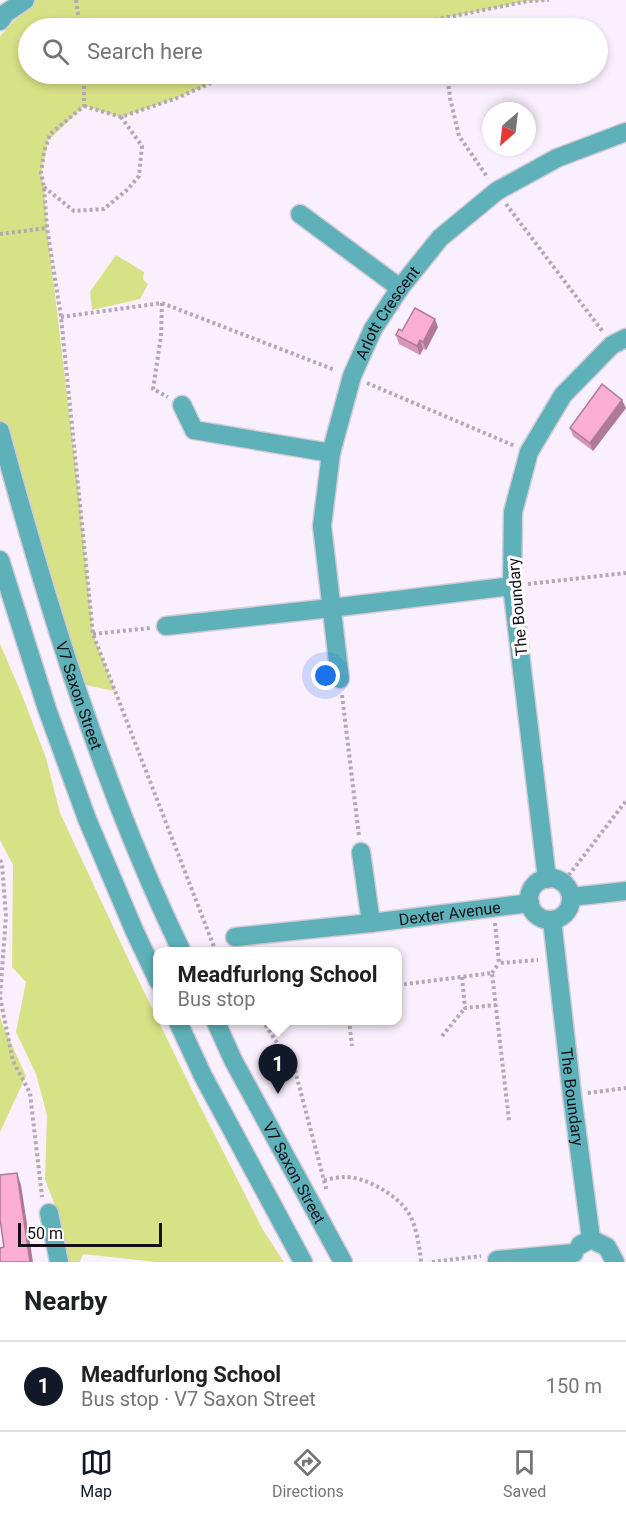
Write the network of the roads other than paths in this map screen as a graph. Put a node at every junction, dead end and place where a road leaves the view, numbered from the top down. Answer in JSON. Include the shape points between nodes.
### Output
{"nodes":[{"id":1,"x":25,"y":0,"type":"edge"},
{"id":2,"x":0,"y":21,"type":"edge"},
{"id":3,"x":626,"y":132,"type":"edge"},
{"id":4,"x":300,"y":214,"type":"dead end"},
{"id":5,"x":400,"y":288,"type":"junction"},
{"id":6,"x":619,"y":341,"type":"edge"},
{"id":7,"x":182,"y":405,"type":"road end"},
{"id":8,"x":0,"y":431,"type":"edge"},
{"id":9,"x":331,"y":453,"type":"junction"},
{"id":10,"x":0,"y":560,"type":"edge"},
{"id":11,"x":512,"y":586,"type":"junction"},
{"id":12,"x":331,"y":608,"type":"junction"},
{"id":13,"x":166,"y":626,"type":"road end"},
{"id":14,"x":340,"y":679,"type":"road end"},
{"id":15,"x":361,"y":852,"type":"road end"},
{"id":16,"x":560,"y":886,"type":"junction"},
{"id":17,"x":626,"y":891,"type":"edge"},
{"id":18,"x":530,"y":903,"type":"junction"},
{"id":19,"x":552,"y":920,"type":"junction"},
{"id":20,"x":371,"y":923,"type":"junction"},
{"id":21,"x":235,"y":937,"type":"dead end"},
{"id":22,"x":180,"y":947,"type":"edge"},
{"id":23,"x":153,"y":970,"type":"edge"},
{"id":24,"x":179,"y":1025,"type":"edge"},
{"id":25,"x":216,"y":1025,"type":"edge"},
{"id":26,"x":49,"y":1213,"type":"road end"},
{"id":27,"x":591,"y":1239,"type":"junction"},
{"id":28,"x":618,"y":1257,"type":"edge"},
{"id":29,"x":573,"y":1258,"type":"edge"},
{"id":30,"x":497,"y":1260,"type":"road end"},
{"id":31,"x":58,"y":1262,"type":"edge"},
{"id":32,"x":303,"y":1262,"type":"edge"},
{"id":33,"x":343,"y":1262,"type":"edge"}],
"edges":[{"from":1,"to":2,"type":"street"},
{"from":3,"to":5,"type":"street","name":"Arlott Crescent","via":[[557,158],[497,191],[440,238]]},
{"from":4,"to":5,"type":"street"},
{"from":5,"to":9,"type":"street","name":"Arlott Crescent","via":[[373,329],[352,376]]},
{"from":6,"to":11,"type":"street","name":"The Boundary","via":[[563,395],[529,452],[513,512]]},
{"from":7,"to":9,"type":"street","via":[[194,430]]},
{"from":8,"to":22,"type":"street","name":"V7 Saxon Street","via":[[29,539],[80,698],[119,804]]},
{"from":9,"to":12,"type":"street","name":"Arlott Crescent","via":[[322,526]]},
{"from":10,"to":23,"type":"street","via":[[87,819]]},
{"from":11,"to":12,"type":"street"},
{"from":11,"to":16,"type":"street","name":"The Boundary"},
{"from":12,"to":13,"type":"street"},
{"from":12,"to":14,"type":"street","name":"Arlott Crescent"},
{"from":15,"to":20,"type":"street"},
{"from":16,"to":17,"type":"street"},
{"from":16,"to":18,"type":"street","via":[[536,884],[529,896]]},
{"from":16,"to":19,"type":"street","via":[[568,910]]},
{"from":18,"to":19,"type":"street","via":[[540,918]]},
{"from":18,"to":20,"type":"street","name":"Dexter Avenue"},
{"from":19,"to":27,"type":"street","name":"The Boundary"},
{"from":20,"to":21,"type":"street","name":"Dexter Avenue"},
{"from":24,"to":32,"type":"street"},
{"from":25,"to":33,"type":"street","name":"V7 Saxon Street"},
{"from":26,"to":31,"type":"street"},
{"from":27,"to":28,"type":"street"},
{"from":27,"to":29,"type":"street","via":[[581,1244]]},
{"from":29,"to":30,"type":"street"}]}
